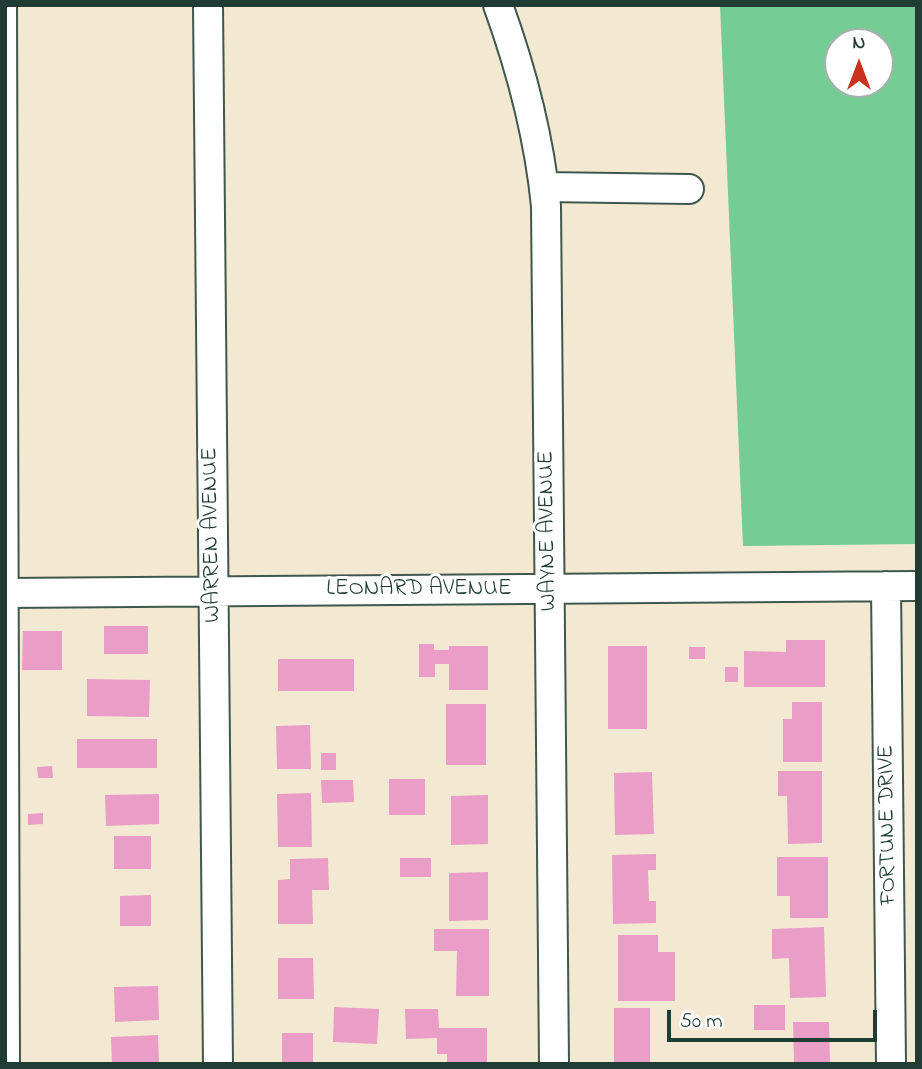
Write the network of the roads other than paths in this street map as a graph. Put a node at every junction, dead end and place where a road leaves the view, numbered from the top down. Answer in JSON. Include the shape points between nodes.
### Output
{"nodes":[{"id":1,"x":9,"y":5,"type":"edge"},
{"id":2,"x":208,"y":5,"type":"edge"},
{"id":3,"x":498,"y":5,"type":"edge"},
{"id":4,"x":544,"y":187,"type":"junction"},
{"id":5,"x":689,"y":189,"type":"dead end"},
{"id":6,"x":886,"y":586,"type":"junction"},
{"id":7,"x":917,"y":586,"type":"edge"},
{"id":8,"x":550,"y":589,"type":"junction"},
{"id":9,"x":214,"y":591,"type":"junction"},
{"id":10,"x":9,"y":593,"type":"edge"},
{"id":11,"x":12,"y":1064,"type":"edge"},
{"id":12,"x":218,"y":1064,"type":"edge"},
{"id":13,"x":554,"y":1064,"type":"edge"},
{"id":14,"x":891,"y":1064,"type":"edge"}],
"edges":[{"from":1,"to":10,"type":"lane"},
{"from":2,"to":9,"type":"street","name":"WARREN AVENUE"},
{"from":3,"to":4,"type":"street","name":"WAYNE AVENUE","via":[[519,62]]},
{"from":4,"to":5,"type":"street"},
{"from":4,"to":8,"type":"street","name":"WAYNE AVENUE"},
{"from":6,"to":7,"type":"street","name":"LEONARD AVENUE"},
{"from":6,"to":8,"type":"street","name":"LEONARD AVENUE"},
{"from":6,"to":14,"type":"street","name":"FORTUNE DRIVE"},
{"from":8,"to":9,"type":"street","name":"LEONARD AVENUE"},
{"from":8,"to":13,"type":"street","name":"WAYNE AVENUE"},
{"from":9,"to":10,"type":"street","name":"LEONARD AVENUE"},
{"from":9,"to":12,"type":"street","name":"WARREN AVENUE"},
{"from":10,"to":11,"type":"lane"}]}
